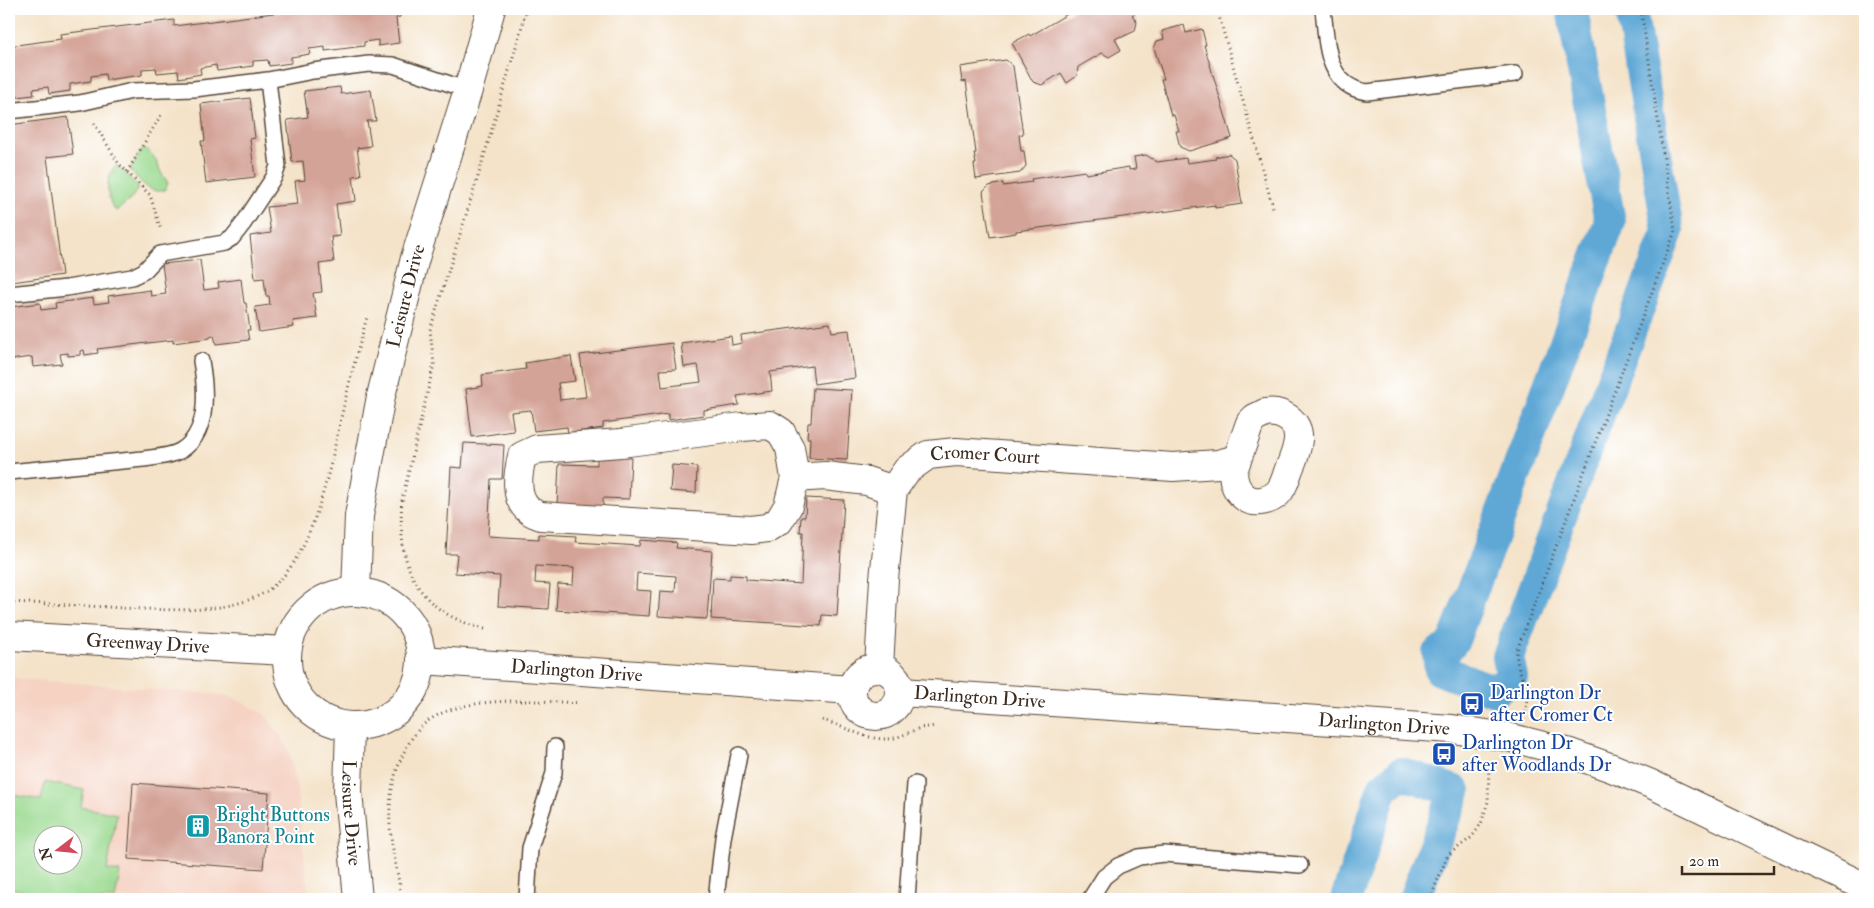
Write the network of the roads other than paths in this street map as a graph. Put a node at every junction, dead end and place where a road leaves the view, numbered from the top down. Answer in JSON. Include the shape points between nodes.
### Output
{"nodes":[{"id":1,"x":491,"y":9,"type":"edge"},
{"id":2,"x":1323,"y":9,"type":"edge"},
{"id":3,"x":1515,"y":74,"type":"dead end"},
{"id":4,"x":268,"y":80,"type":"junction"},
{"id":5,"x":468,"y":90,"type":"junction"},
{"id":6,"x":9,"y":111,"type":"edge"},
{"id":7,"x":9,"y":294,"type":"edge"},
{"id":8,"x":201,"y":361,"type":"dead end"},
{"id":9,"x":1237,"y":459,"type":"dead end"},
{"id":10,"x":9,"y":472,"type":"edge"},
{"id":11,"x":795,"y":478,"type":"junction"},
{"id":12,"x":893,"y":490,"type":"junction"},
{"id":13,"x":356,"y":591,"type":"junction"},
{"id":14,"x":9,"y":636,"type":"edge"},
{"id":15,"x":287,"y":651,"type":"junction"},
{"id":16,"x":422,"y":660,"type":"junction"},
{"id":17,"x":879,"y":667,"type":"junction"},
{"id":18,"x":852,"y":690,"type":"junction"},
{"id":19,"x":901,"y":692,"type":"junction"},
{"id":20,"x":350,"y":727,"type":"junction"},
{"id":21,"x":554,"y":747,"type":"dead end"},
{"id":22,"x":739,"y":755,"type":"dead end"},
{"id":23,"x":915,"y":784,"type":"dead end"},
{"id":24,"x":1300,"y":865,"type":"dead end"},
{"id":25,"x":1865,"y":887,"type":"edge"},
{"id":26,"x":358,"y":899,"type":"edge"},
{"id":27,"x":527,"y":899,"type":"edge"},
{"id":28,"x":716,"y":899,"type":"edge"},
{"id":29,"x":908,"y":899,"type":"edge"},
{"id":30,"x":1090,"y":899,"type":"edge"}],
"edges":[{"from":1,"to":5,"type":"street","name":"Leisure Drive"},
{"from":2,"to":3,"type":"lane","via":[[1332,67],[1340,79],[1354,90],[1367,92]]},
{"from":4,"to":5,"type":"lane","via":[[384,63]]},
{"from":4,"to":6,"type":"lane","via":[[118,93],[84,102]]},
{"from":4,"to":7,"type":"lane","via":[[278,161],[274,177],[232,238],[220,244],[160,254],[144,271],[132,277]]},
{"from":5,"to":13,"type":"street","name":"Leisure Drive","via":[[415,258],[380,396],[359,516]]},
{"from":8,"to":10,"type":"lane","via":[[206,388],[202,421],[182,450],[143,459]]},
{"from":9,"to":12,"type":"street","name":"Cromer Court","via":[[1218,464],[1173,467],[956,452],[928,455],[907,470]]},
{"from":11,"to":11,"type":"street","via":[[788,506],[779,522],[751,530],[541,516],[529,511],[519,494],[522,456],[537,449],[621,443],[770,425],[781,432],[790,448]]},
{"from":11,"to":12,"type":"street","via":[[825,476],[867,481]]},
{"from":12,"to":17,"type":"street","name":"Cromer Court"},
{"from":13,"to":15,"type":"street","via":[[324,598],[310,608],[299,620]]},
{"from":13,"to":16,"type":"street","via":[[389,601],[403,612],[420,642]]},
{"from":14,"to":15,"type":"street","name":"Greenway Drive"},
{"from":15,"to":20,"type":"street","via":[[293,687],[302,702],[316,715]]},
{"from":16,"to":18,"type":"street","name":"Darlington Drive"},
{"from":16,"to":20,"type":"street","via":[[412,695],[400,709],[385,719]]},
{"from":17,"to":18,"type":"street","via":[[864,670],[858,675]]},
{"from":17,"to":19,"type":"street","via":[[897,678]]},
{"from":18,"to":19,"type":"street","via":[[852,698],[860,711],[875,716],[890,712]]},
{"from":19,"to":25,"type":"street","name":"Darlington Drive","via":[[1452,729],[1508,737],[1567,752],[1651,784]]},
{"from":20,"to":26,"type":"street","name":"Leisure Drive","via":[[348,792]]},
{"from":21,"to":27,"type":"lane","via":[[554,773],[530,848]]},
{"from":22,"to":28,"type":"lane","via":[[723,838]]},
{"from":23,"to":29,"type":"lane"},
{"from":24,"to":30,"type":"lane","via":[[1164,854],[1138,857],[1104,877]]}]}
